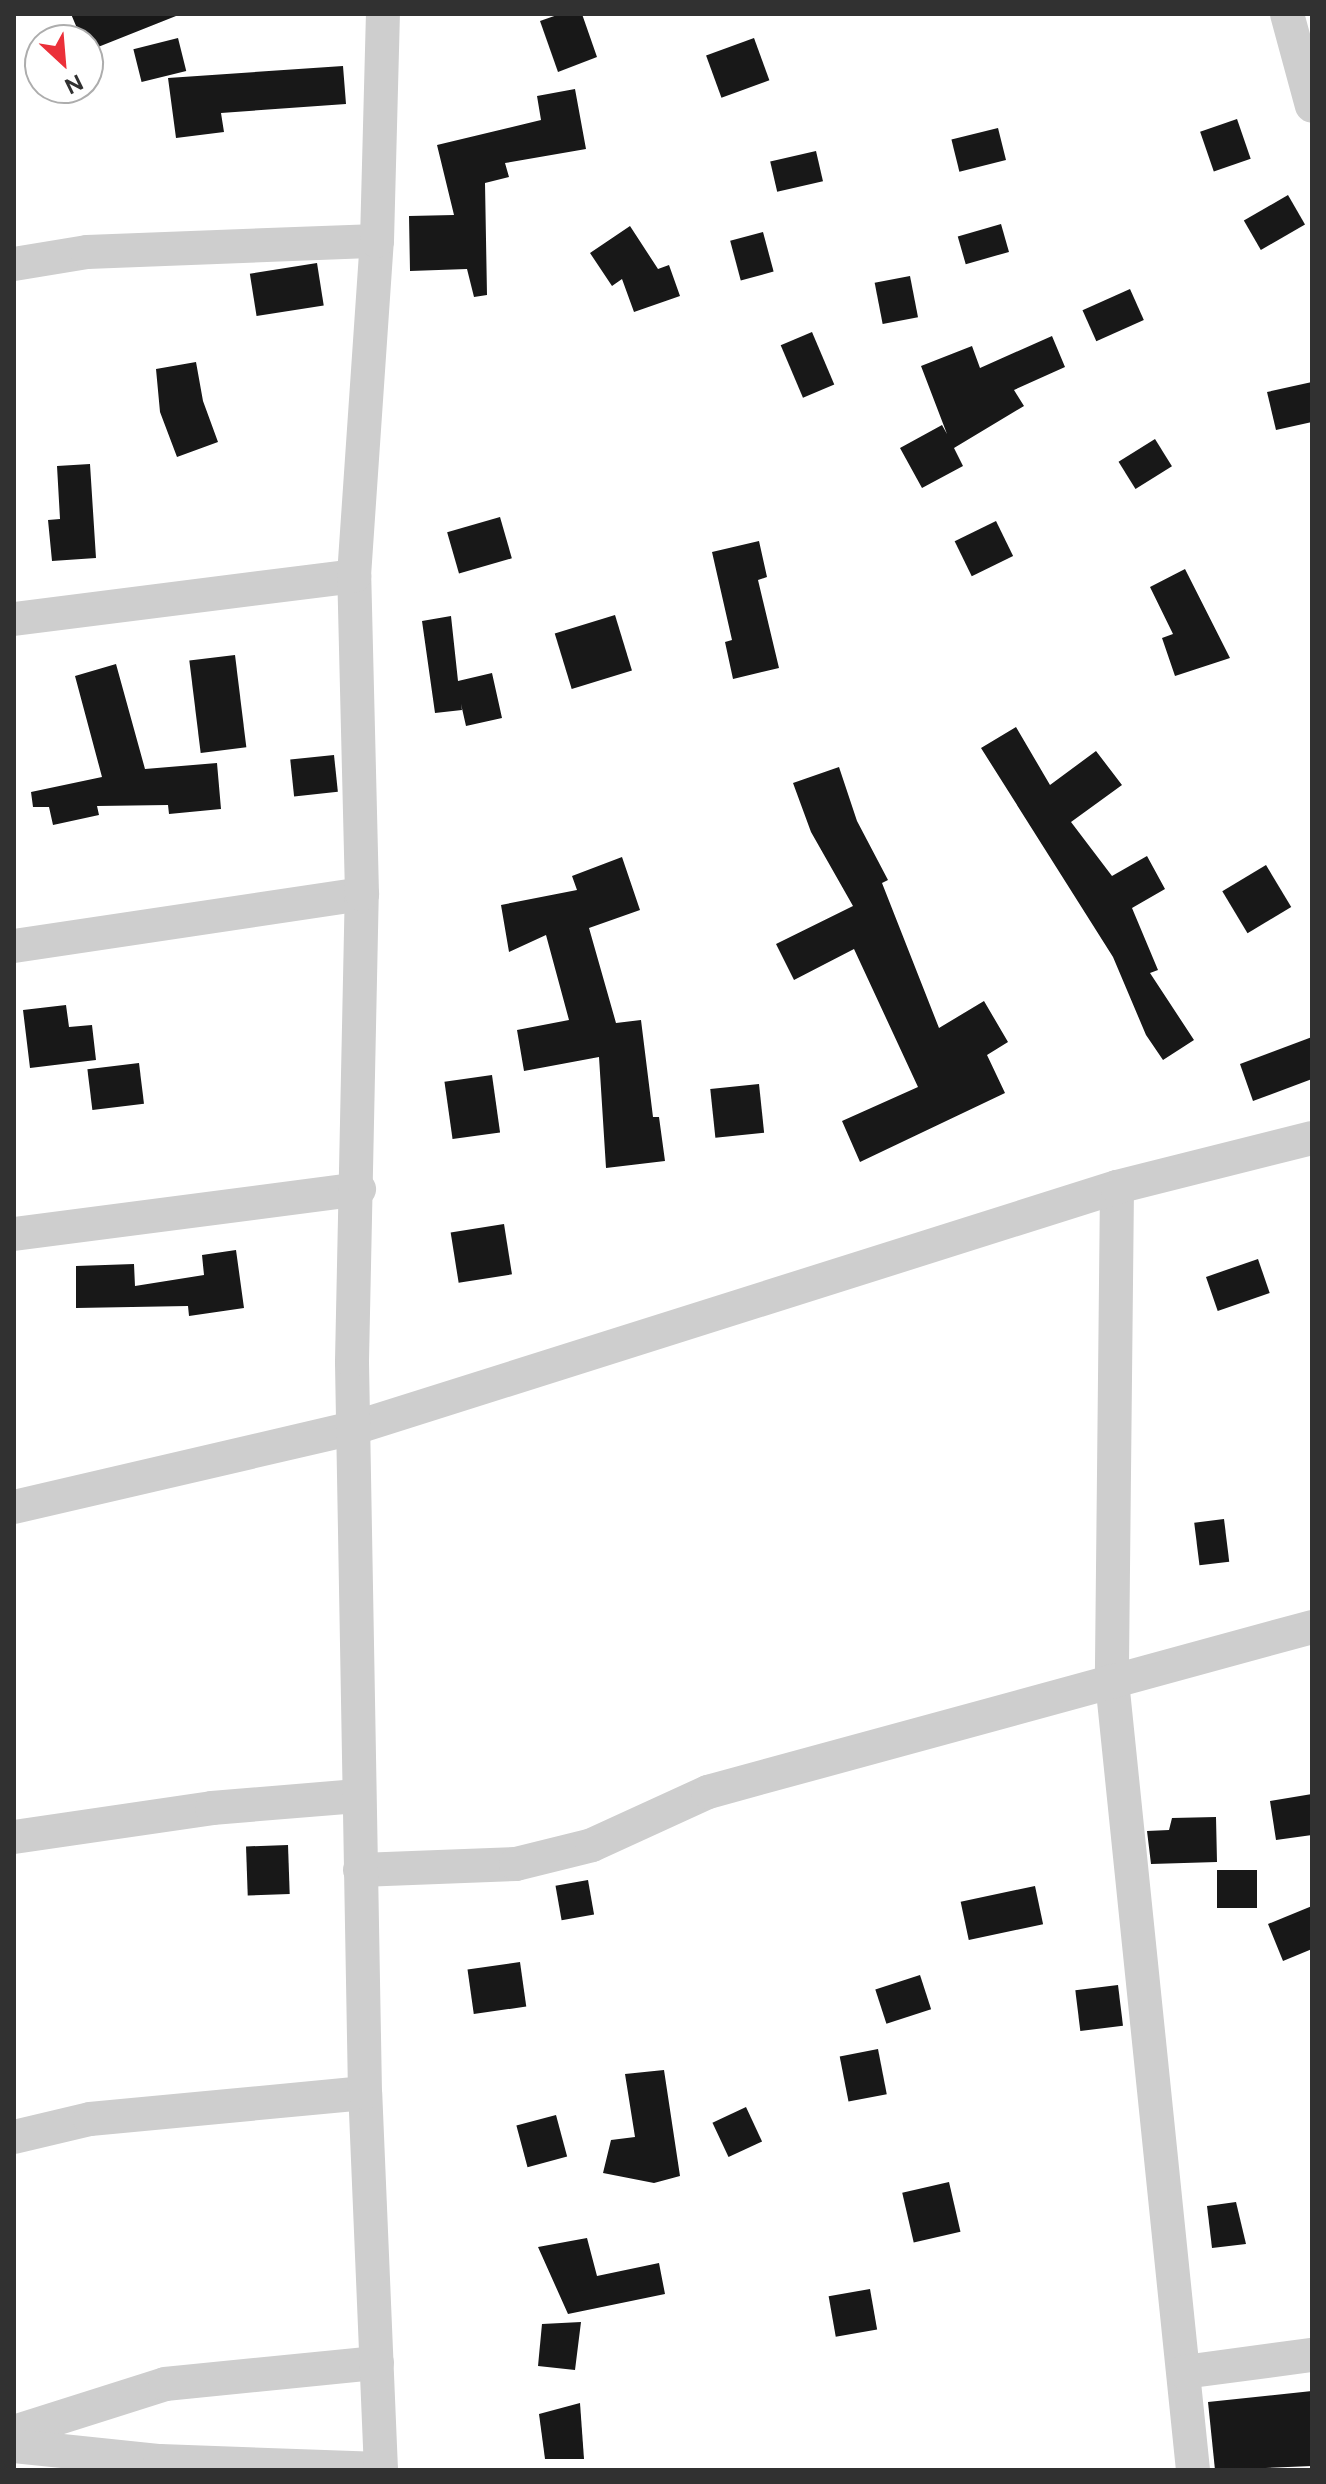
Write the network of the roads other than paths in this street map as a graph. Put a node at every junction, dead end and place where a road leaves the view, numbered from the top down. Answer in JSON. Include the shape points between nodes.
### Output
{"nodes":[{"id":1,"x":383,"y":14,"type":"edge"},
{"id":2,"x":1287,"y":14,"type":"edge"},
{"id":3,"x":1312,"y":106,"type":"edge"},
{"id":4,"x":377,"y":241,"type":"junction"},
{"id":5,"x":14,"y":264,"type":"edge"},
{"id":6,"x":354,"y":576,"type":"junction"},
{"id":7,"x":14,"y":619,"type":"edge"},
{"id":8,"x":362,"y":894,"type":"junction"},
{"id":9,"x":14,"y":946,"type":"edge"},
{"id":10,"x":1312,"y":1138,"type":"edge"},
{"id":11,"x":1117,"y":1187,"type":"junction"},
{"id":12,"x":359,"y":1189,"type":"junction"},
{"id":13,"x":14,"y":1234,"type":"edge"},
{"id":14,"x":354,"y":1428,"type":"junction"},
{"id":15,"x":14,"y":1507,"type":"edge"},
{"id":16,"x":1312,"y":1627,"type":"edge"},
{"id":17,"x":1112,"y":1681,"type":"junction"},
{"id":18,"x":358,"y":1796,"type":"junction"},
{"id":19,"x":14,"y":1837,"type":"edge"},
{"id":20,"x":360,"y":1870,"type":"junction"},
{"id":21,"x":365,"y":2093,"type":"junction"},
{"id":22,"x":14,"y":2137,"type":"edge"},
{"id":23,"x":1312,"y":2355,"type":"edge"},
{"id":24,"x":377,"y":2363,"type":"junction"},
{"id":25,"x":1184,"y":2372,"type":"junction"},
{"id":26,"x":14,"y":2432,"type":"edge"},
{"id":27,"x":14,"y":2446,"type":"edge"},
{"id":28,"x":381,"y":2470,"type":"edge"},
{"id":29,"x":1193,"y":2470,"type":"edge"}],
"edges":[{"from":1,"to":4,"type":"street"},
{"from":2,"to":3,"type":"street"},
{"from":4,"to":5,"type":"street","via":[[87,252]]},
{"from":4,"to":6,"type":"street"},
{"from":6,"to":7,"type":"street"},
{"from":6,"to":8,"type":"street"},
{"from":8,"to":9,"type":"street"},
{"from":8,"to":12,"type":"street"},
{"from":10,"to":11,"type":"street"},
{"from":11,"to":14,"type":"street"},
{"from":11,"to":17,"type":"street"},
{"from":12,"to":13,"type":"street"},
{"from":12,"to":14,"type":"street"},
{"from":14,"to":15,"type":"street"},
{"from":14,"to":18,"type":"street"},
{"from":16,"to":17,"type":"street"},
{"from":17,"to":20,"type":"street","via":[[708,1792],[592,1845],[516,1864]]},
{"from":17,"to":25,"type":"street"},
{"from":18,"to":19,"type":"street","via":[[212,1808]]},
{"from":18,"to":20,"type":"street"},
{"from":20,"to":21,"type":"street"},
{"from":21,"to":22,"type":"street","via":[[90,2119]]},
{"from":21,"to":24,"type":"street"},
{"from":23,"to":25,"type":"street"},
{"from":24,"to":26,"type":"street","via":[[165,2384]]},
{"from":24,"to":28,"type":"street"},
{"from":25,"to":29,"type":"street"},
{"from":27,"to":28,"type":"street","via":[[160,2461]]}]}
